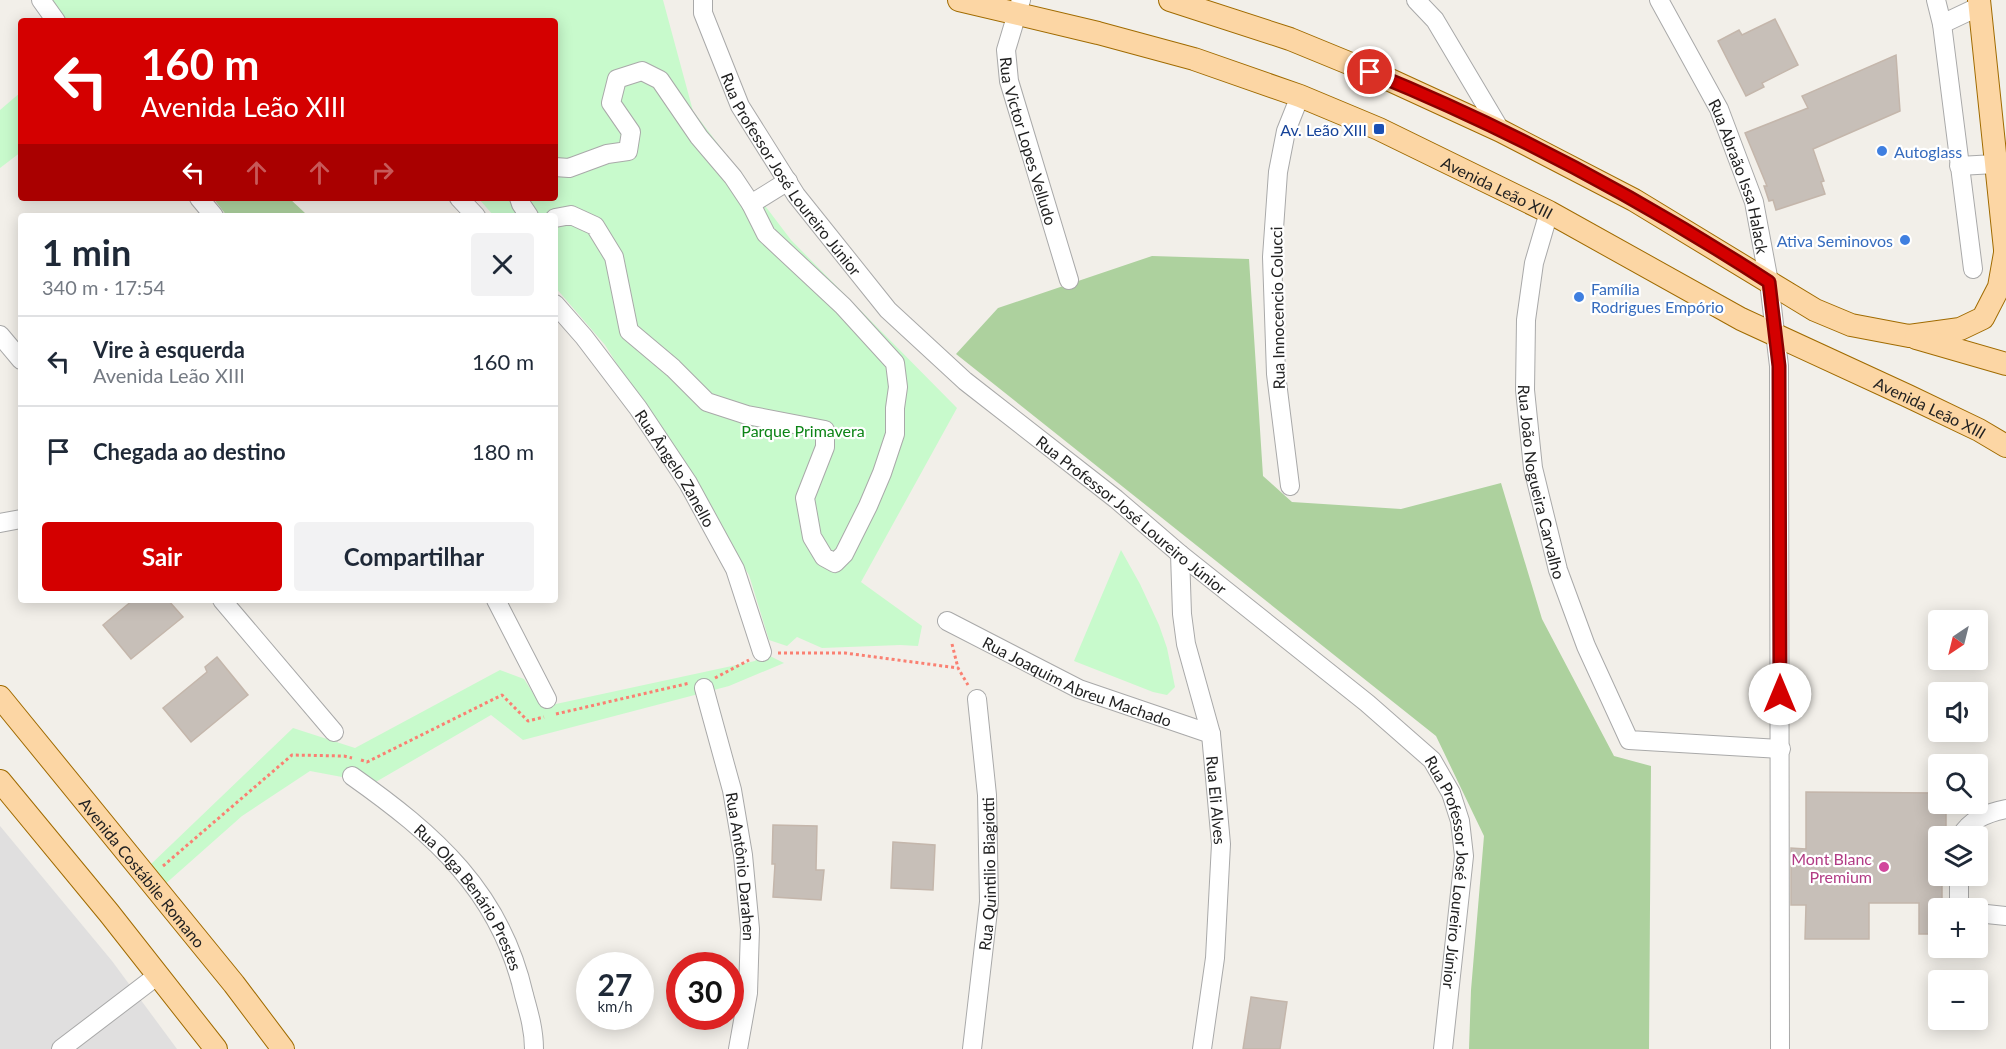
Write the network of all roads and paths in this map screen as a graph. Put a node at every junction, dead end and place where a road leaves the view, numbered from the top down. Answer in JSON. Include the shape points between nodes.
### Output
{"nodes":[{"id":1,"x":41,"y":0,"type":"edge"},
{"id":2,"x":704,"y":0,"type":"edge"},
{"id":3,"x":959,"y":0,"type":"edge"},
{"id":4,"x":1170,"y":0,"type":"edge"},
{"id":5,"x":1416,"y":0,"type":"edge"},
{"id":6,"x":1659,"y":0,"type":"edge"},
{"id":7,"x":1936,"y":0,"type":"edge"},
{"id":8,"x":1982,"y":2,"type":"edge"},
{"id":9,"x":1019,"y":6,"type":"edge"},
{"id":10,"x":54,"y":18,"type":"edge"},
{"id":11,"x":1942,"y":24,"type":"junction"},
{"id":12,"x":1300,"y":96,"type":"junction"},
{"id":13,"x":1501,"y":131,"type":"junction"},
{"id":14,"x":1995,"y":164,"type":"junction"},
{"id":15,"x":1959,"y":166,"type":"junction"},
{"id":16,"x":558,"y":167,"type":"edge"},
{"id":17,"x":788,"y":182,"type":"junction"},
{"id":18,"x":202,"y":201,"type":"edge"},
{"id":19,"x":462,"y":201,"type":"edge"},
{"id":20,"x":751,"y":204,"type":"junction"},
{"id":21,"x":1549,"y":212,"type":"junction"},
{"id":22,"x":212,"y":213,"type":"edge"},
{"id":23,"x":473,"y":213,"type":"edge"},
{"id":24,"x":558,"y":217,"type":"edge"},
{"id":25,"x":2006,"y":256,"type":"edge"},
{"id":26,"x":1973,"y":269,"type":"dead end"},
{"id":27,"x":1069,"y":280,"type":"dead end"},
{"id":28,"x":1769,"y":282,"type":"junction"},
{"id":29,"x":558,"y":307,"type":"edge"},
{"id":30,"x":0,"y":335,"type":"edge"},
{"id":31,"x":1774,"y":335,"type":"junction"},
{"id":32,"x":1909,"y":336,"type":"junction"},
{"id":33,"x":18,"y":356,"type":"edge"},
{"id":34,"x":2006,"y":364,"type":"edge"},
{"id":35,"x":2006,"y":446,"type":"edge"},
{"id":36,"x":1290,"y":486,"type":"dead end"},
{"id":37,"x":18,"y":520,"type":"edge"},
{"id":38,"x":0,"y":523,"type":"edge"},
{"id":39,"x":1180,"y":554,"type":"junction"},
{"id":40,"x":225,"y":603,"type":"edge"},
{"id":41,"x":498,"y":603,"type":"edge"},
{"id":42,"x":947,"y":621,"type":"dead end"},
{"id":43,"x":762,"y":652,"type":"junction"},
{"id":44,"x":704,"y":688,"type":"junction"},
{"id":45,"x":0,"y":697,"type":"edge"},
{"id":46,"x":547,"y":699,"type":"dead end"},
{"id":47,"x":977,"y":699,"type":"joint"},
{"id":48,"x":334,"y":732,"type":"joint"},
{"id":49,"x":1211,"y":734,"type":"junction"},
{"id":50,"x":1780,"y":749,"type":"junction"},
{"id":51,"x":344,"y":756,"type":"junction"},
{"id":52,"x":352,"y":776,"type":"joint"},
{"id":53,"x":0,"y":781,"type":"edge"},
{"id":54,"x":2006,"y":809,"type":"edge"},
{"id":55,"x":1969,"y":826,"type":"edge"},
{"id":56,"x":148,"y":878,"type":"junction"},
{"id":57,"x":1959,"y":886,"type":"dead end"},
{"id":58,"x":1959,"y":898,"type":"edge"},
{"id":59,"x":1988,"y":914,"type":"edge"},
{"id":60,"x":2006,"y":915,"type":"edge"},
{"id":61,"x":158,"y":975,"type":"junction"},
{"id":62,"x":62,"y":1049,"type":"edge"},
{"id":63,"x":216,"y":1049,"type":"edge"},
{"id":64,"x":283,"y":1049,"type":"edge"},
{"id":65,"x":534,"y":1049,"type":"edge"},
{"id":66,"x":738,"y":1049,"type":"edge"},
{"id":67,"x":972,"y":1049,"type":"edge"},
{"id":68,"x":1202,"y":1049,"type":"edge"},
{"id":69,"x":1443,"y":1049,"type":"edge"},
{"id":70,"x":1780,"y":1049,"type":"edge"}],
"edges":[{"from":1,"to":10,"type":"street"},
{"from":2,"to":17,"type":"street","name":"Rua Professor José Loureiro Júnior","via":[[704,13],[740,106]]},
{"from":3,"to":9,"type":"main road","name":"Avenida Leão XIII"},
{"from":4,"to":13,"type":"main road","via":[[1290,39]]},
{"from":5,"to":13,"type":"street","via":[[1435,20]]},
{"from":6,"to":28,"type":"street","name":"Rua Abraão Issa Halack","via":[[1719,109],[1754,202]]},
{"from":7,"to":11,"type":"street"},
{"from":8,"to":11,"type":"street"},
{"from":8,"to":14,"type":"main road"},
{"from":9,"to":12,"type":"main road","name":"Avenida Leão XIII"},
{"from":9,"to":27,"type":"street","name":"Rua Victor Lopes Velludo","via":[[1006,50],[1009,81]]},
{"from":11,"to":15,"type":"street"},
{"from":12,"to":21,"type":"main road","name":"Avenida Leão XIII","via":[[1379,129]]},
{"from":12,"to":36,"type":"street","name":"Rua Innocencio Colucci","via":[[1286,131],[1278,172],[1272,257],[1276,374]]},
{"from":13,"to":28,"type":"main road","via":[[1634,200]]},
{"from":14,"to":15,"type":"street"},
{"from":14,"to":25,"type":"main road"},
{"from":15,"to":26,"type":"street"},
{"from":16,"to":20,"type":"street","via":[[569,168],[628,151],[631,132],[611,103],[617,79],[642,71],[660,80]]},
{"from":17,"to":20,"type":"street"},
{"from":17,"to":39,"type":"street","name":"Rua Professor José Loureiro Júnior","via":[[888,310],[965,381]]},
{"from":18,"to":22,"type":"street"},
{"from":19,"to":23,"type":"street"},
{"from":20,"to":24,"type":"street","via":[[766,234],[843,306],[895,363],[895,434],[868,506],[836,563],[824,557],[812,537],[805,498],[825,447],[825,430],[747,415],[707,402],[629,331],[614,257],[595,226],[571,215]]},
{"from":21,"to":31,"type":"main road","name":"Avenida Leão XIII"},
{"from":21,"to":50,"type":"street","name":"Rua João Nogueira Carvalho","via":[[1534,263],[1526,320],[1525,390],[1533,468],[1558,570],[1586,646],[1629,740]]},
{"from":25,"to":32,"type":"main road","via":[[1999,287],[1983,318],[1960,329]]},
{"from":28,"to":31,"type":"street","name":"Rua Abraão Issa Halack"},
{"from":28,"to":32,"type":"main road","via":[[1815,310],[1851,325]]},
{"from":29,"to":43,"type":"street","name":"Rua Ângelo Zanello","via":[[638,408],[688,483],[735,569]]},
{"from":30,"to":33,"type":"street"},
{"from":31,"to":35,"type":"main road","name":"Avenida Leão XIII"},
{"from":31,"to":50,"type":"street","name":"Rua Abraão Issa Halack","via":[[1779,366]]},
{"from":32,"to":34,"type":"main road"},
{"from":37,"to":38,"type":"street"},
{"from":39,"to":49,"type":"street","name":"Rua Eli Alves","via":[[1186,644]]},
{"from":39,"to":69,"type":"street","name":"Rua Professor José Loureiro Júnior","via":[[1432,760],[1451,793],[1460,821],[1464,856]]},
{"from":40,"to":48,"type":"street"},
{"from":41,"to":46,"type":"street"},
{"from":42,"to":49,"type":"street","name":"Rua Joaquim Abreu Machado","via":[[1078,689]]},
{"from":43,"to":44,"type":"path","via":[[719,675]]},
{"from":43,"to":47,"type":"path","via":[[845,654],[958,668]]},
{"from":44,"to":51,"type":"path","via":[[688,682],[528,721],[502,695],[367,762]]},
{"from":44,"to":66,"type":"street","name":"Rua Antônio Darahen","via":[[732,790],[750,929],[748,993]]},
{"from":45,"to":56,"type":"main road","name":"Avenida Costábile Romano"},
{"from":47,"to":67,"type":"street","name":"Rua Quintilio Biagiotti","via":[[987,795],[989,902]]},
{"from":48,"to":51,"type":"path"},
{"from":49,"to":68,"type":"street","name":"Rua Eli Alves","via":[[1221,844],[1215,958]]},
{"from":50,"to":70,"type":"street","name":"Rua Abraão Issa Halack"},
{"from":51,"to":52,"type":"path"},
{"from":51,"to":56,"type":"path","via":[[292,755]]},
{"from":52,"to":65,"type":"street","name":"Rua Olga Benário Prestes","via":[[394,806],[450,855],[491,909],[518,965]]},
{"from":53,"to":61,"type":"main road"},
{"from":54,"to":55,"type":"street","via":[[1981,816]]},
{"from":56,"to":64,"type":"main road","name":"Avenida Costábile Romano"},
{"from":57,"to":58,"type":"street"},
{"from":59,"to":60,"type":"street"},
{"from":61,"to":62,"type":"street"},
{"from":61,"to":63,"type":"main road"}]}
